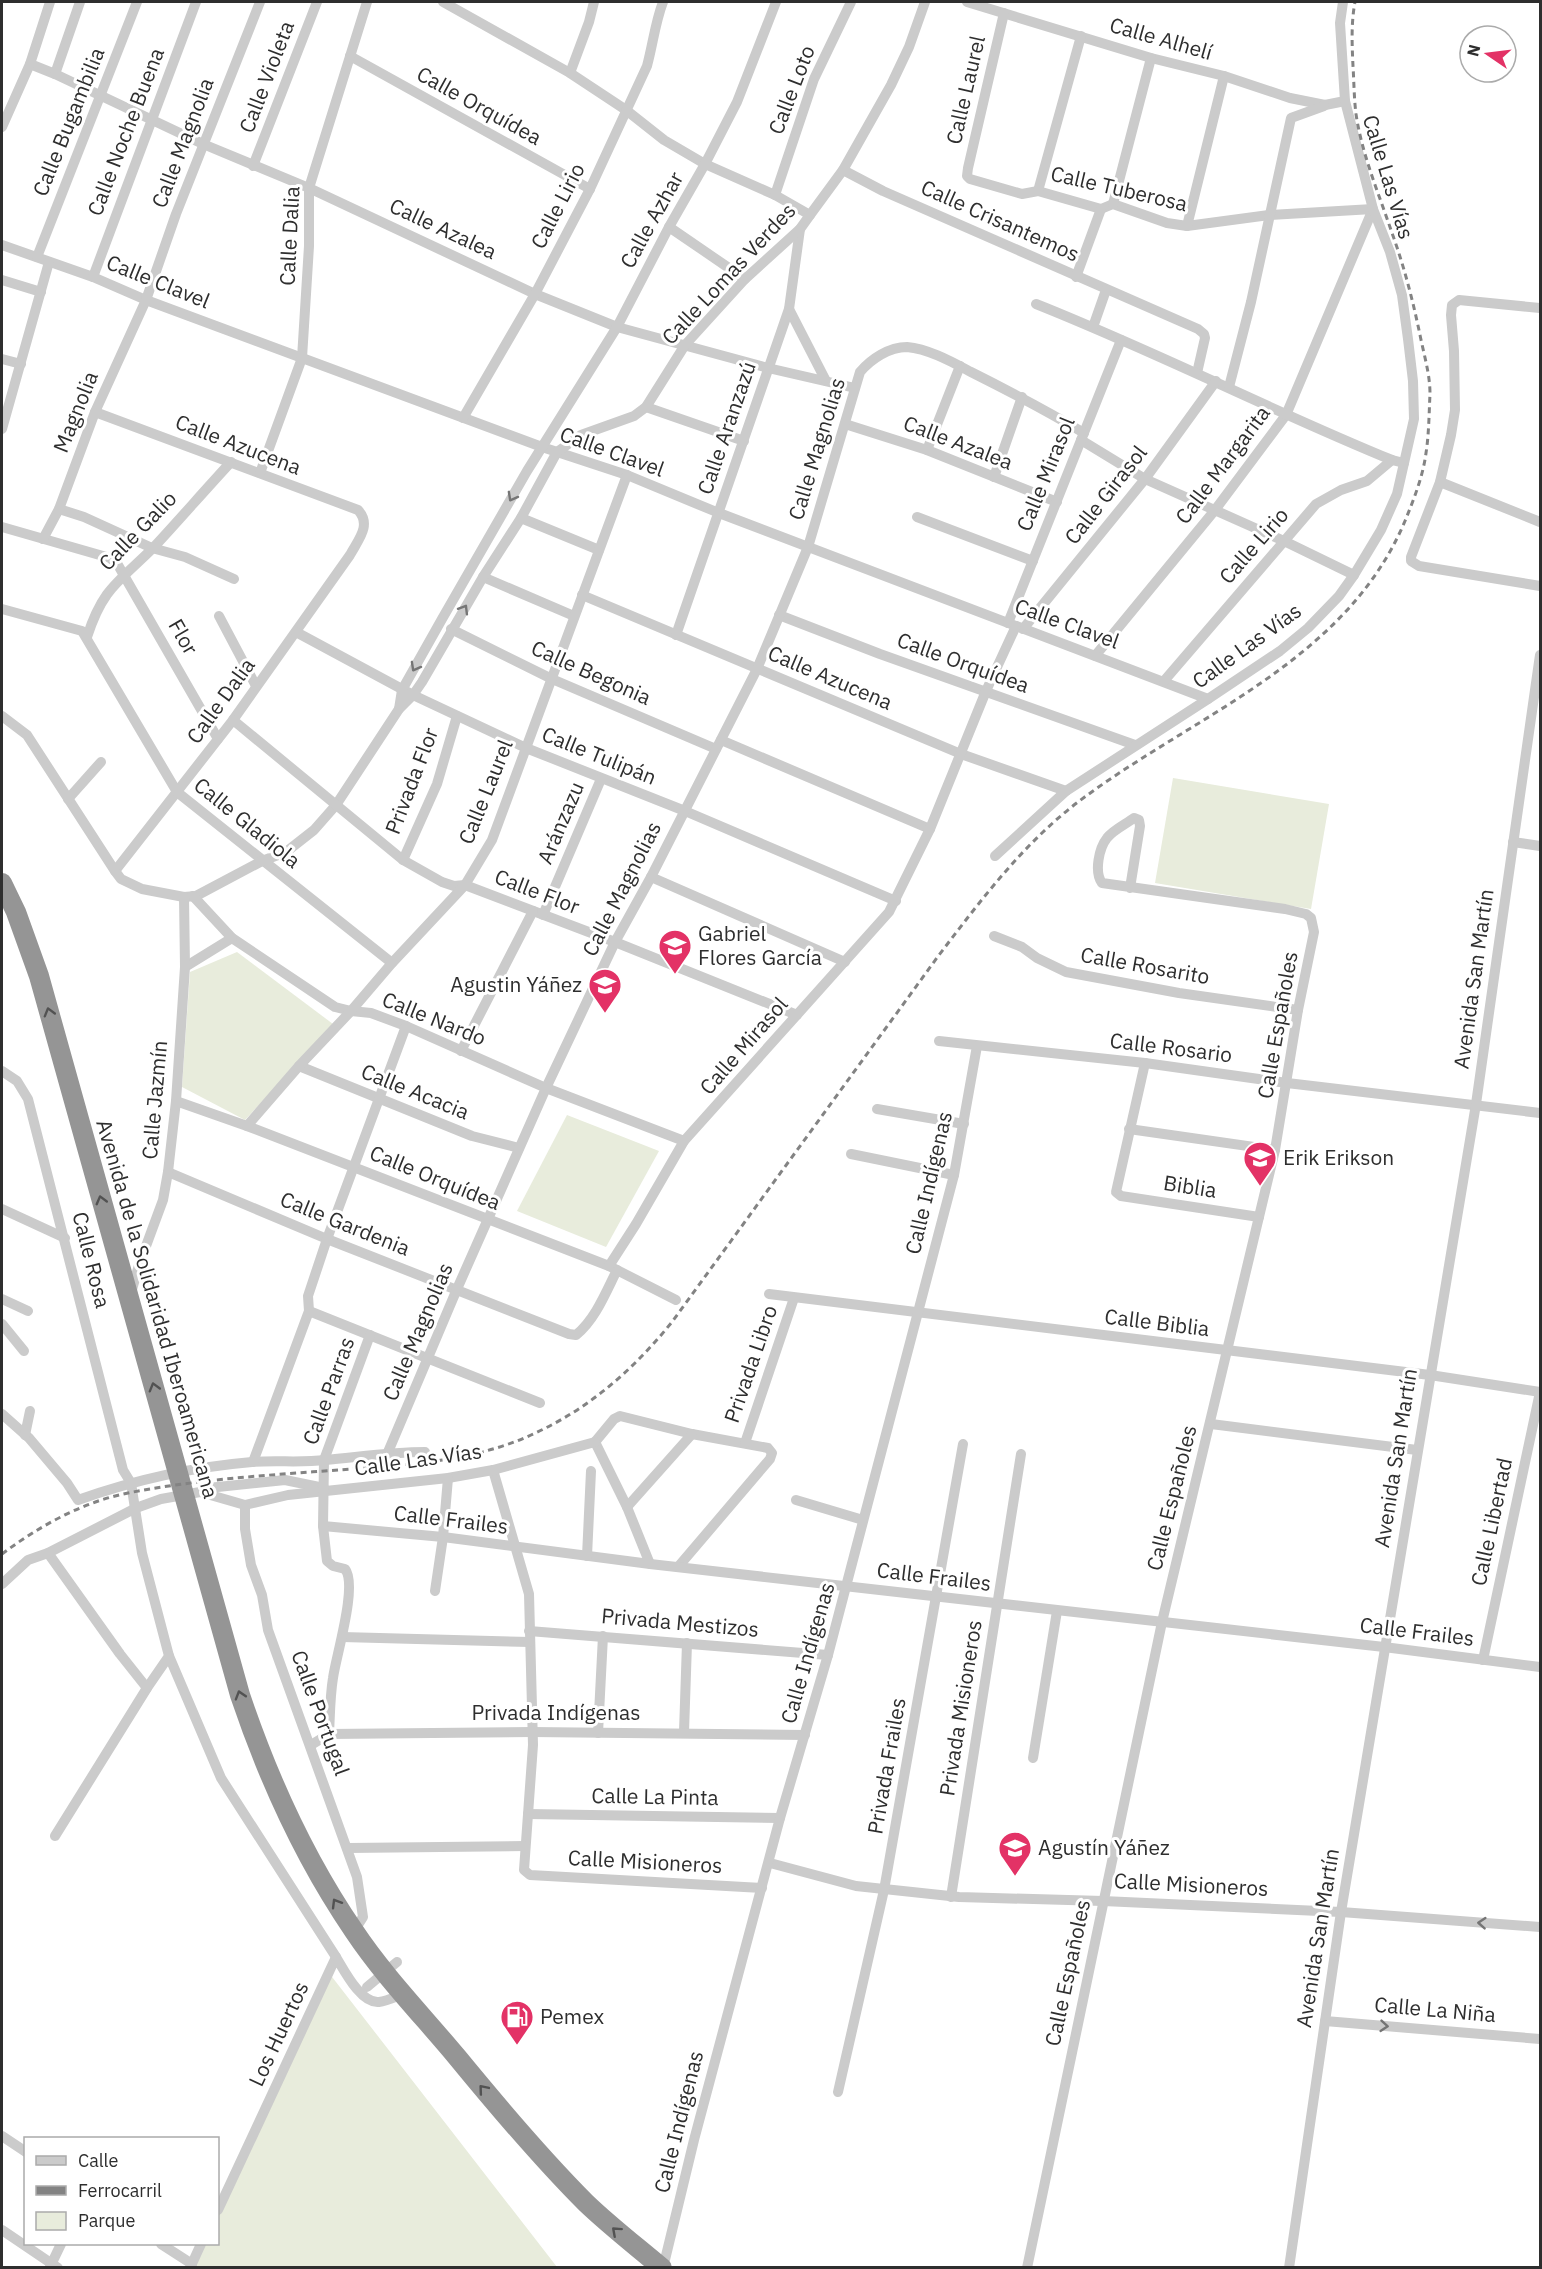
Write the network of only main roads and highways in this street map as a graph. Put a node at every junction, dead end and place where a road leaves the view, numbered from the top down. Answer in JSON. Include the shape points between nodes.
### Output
{"nodes":[{"id":1,"x":2,"y":882,"type":"edge"},
{"id":2,"x":662,"y":2268,"type":"edge"}],
"edges":[{"from":2,"to":1,"type":"highway","name":"Avenida de la Solidaridad Iberoamericana","one_way":true,"via":[[622,2236],[553,2169],[403,1994],[337,1906],[285,1810],[240,1695],[39,976]]}]}
